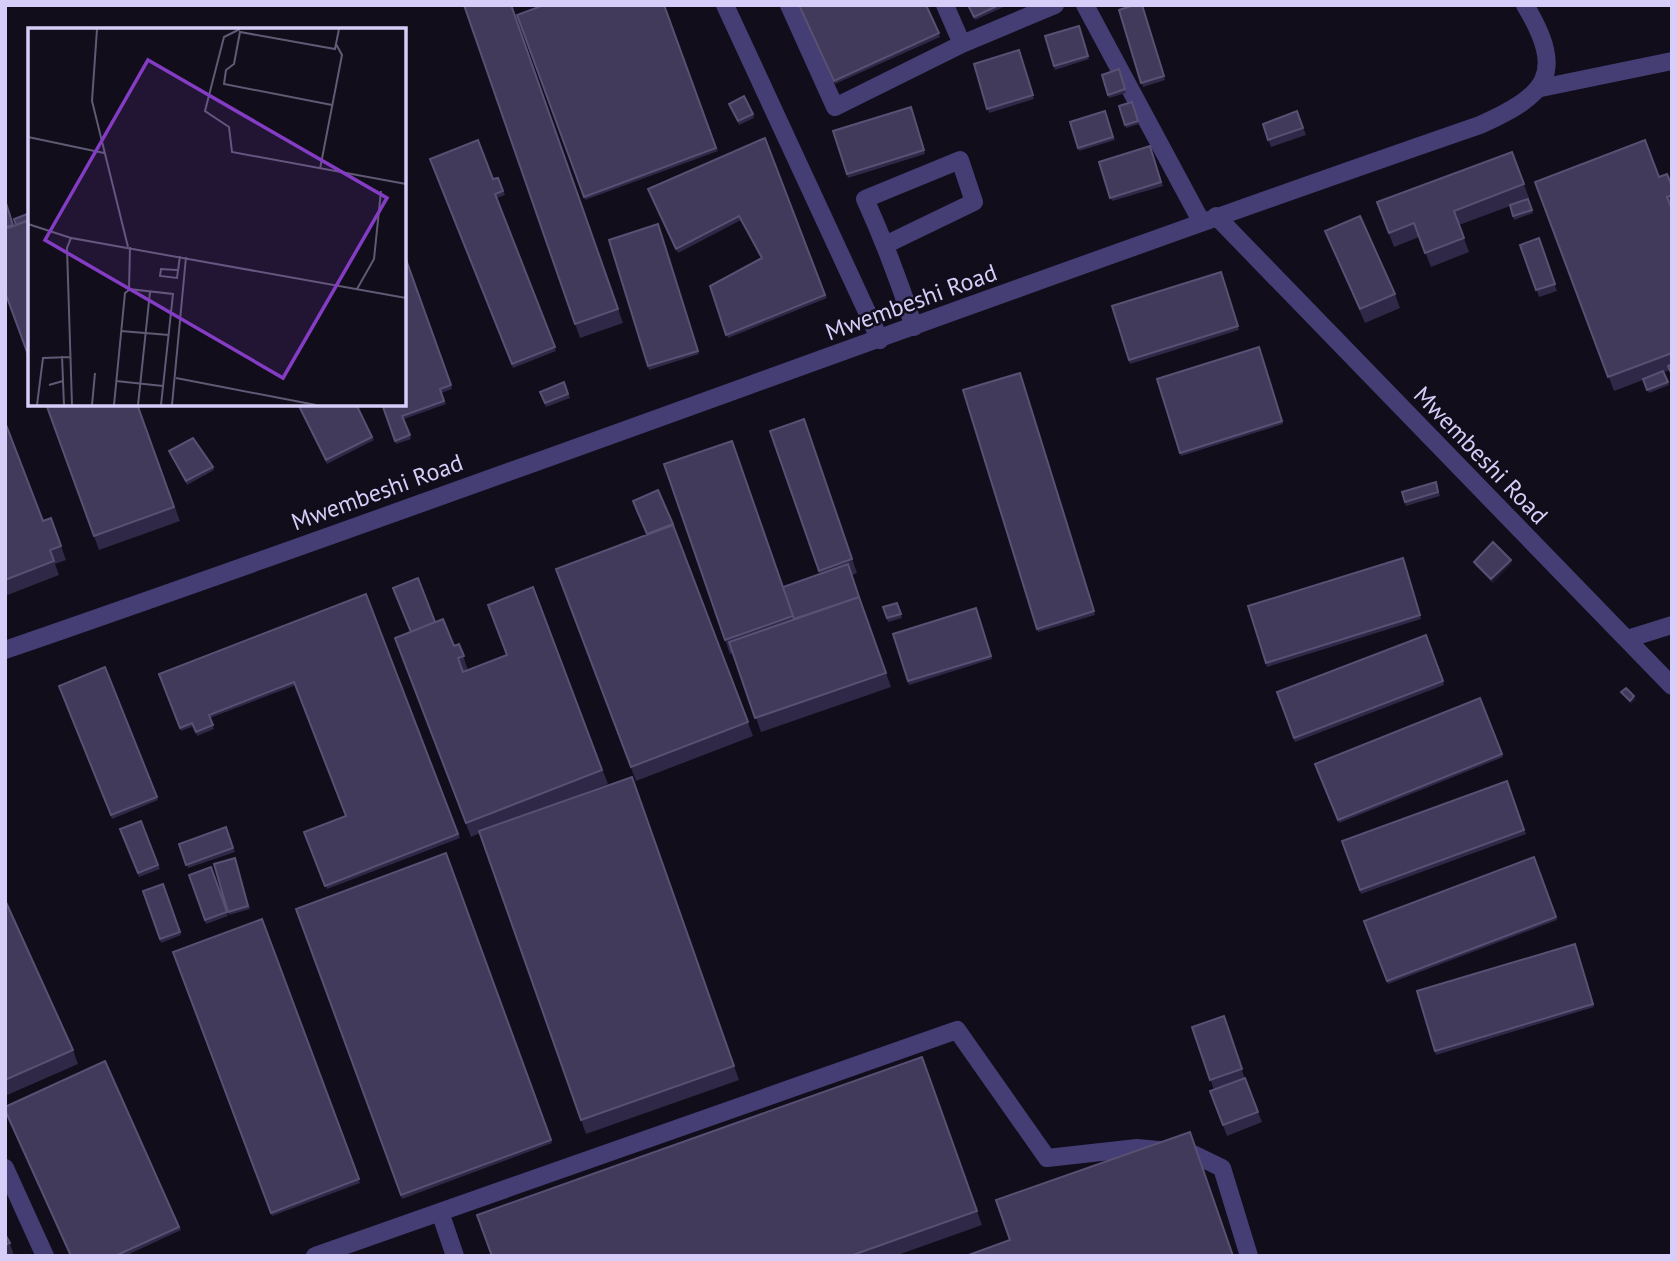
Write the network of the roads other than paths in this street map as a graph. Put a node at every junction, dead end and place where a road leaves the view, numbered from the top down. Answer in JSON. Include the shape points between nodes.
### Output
{"nodes":[{"id":1,"x":725,"y":5,"type":"edge"},
{"id":2,"x":789,"y":5,"type":"edge"},
{"id":3,"x":945,"y":5,"type":"edge"},
{"id":4,"x":1055,"y":5,"type":"edge"},
{"id":5,"x":1085,"y":5,"type":"edge"},
{"id":6,"x":1525,"y":5,"type":"edge"},
{"id":7,"x":962,"y":44,"type":"junction"},
{"id":8,"x":1672,"y":61,"type":"edge"},
{"id":9,"x":1541,"y":88,"type":"junction"},
{"id":10,"x":1209,"y":219,"type":"junction"},
{"id":11,"x":885,"y":245,"type":"junction"},
{"id":12,"x":914,"y":327,"type":"junction"},
{"id":13,"x":880,"y":340,"type":"junction"},
{"id":14,"x":1672,"y":625,"type":"edge"},
{"id":15,"x":1627,"y":639,"type":"junction"},
{"id":16,"x":5,"y":650,"type":"edge"},
{"id":17,"x":1672,"y":686,"type":"edge"},
{"id":18,"x":5,"y":1168,"type":"edge"},
{"id":19,"x":440,"y":1212,"type":"junction"},
{"id":20,"x":45,"y":1256,"type":"edge"},
{"id":21,"x":315,"y":1256,"type":"edge"},
{"id":22,"x":455,"y":1256,"type":"edge"},
{"id":23,"x":1249,"y":1256,"type":"edge"}],
"edges":[{"from":1,"to":13,"type":"street"},
{"from":2,"to":7,"type":"street","via":[[835,107]]},
{"from":3,"to":7,"type":"street"},
{"from":4,"to":7,"type":"street"},
{"from":5,"to":10,"type":"street"},
{"from":6,"to":9,"type":"street","via":[[1545,48],[1548,67]]},
{"from":8,"to":9,"type":"street"},
{"from":9,"to":10,"type":"street","via":[[1522,106],[1480,125]]},
{"from":10,"to":12,"type":"street","name":"Mwembeshi Road"},
{"from":10,"to":15,"type":"street","name":"Mwembeshi Road"},
{"from":11,"to":11,"type":"street","via":[[865,199],[960,160],[974,202]]},
{"from":11,"to":12,"type":"street"},
{"from":12,"to":13,"type":"street","name":"Mwembeshi Road"},
{"from":13,"to":16,"type":"street","name":"Mwembeshi Road"},
{"from":14,"to":15,"type":"street"},
{"from":15,"to":17,"type":"street","name":"Mwembeshi Road"},
{"from":18,"to":20,"type":"street"},
{"from":19,"to":21,"type":"street"},
{"from":19,"to":22,"type":"street"},
{"from":19,"to":23,"type":"street","via":[[957,1030],[1047,1158],[1137,1147],[1191,1153],[1222,1168]]}]}
